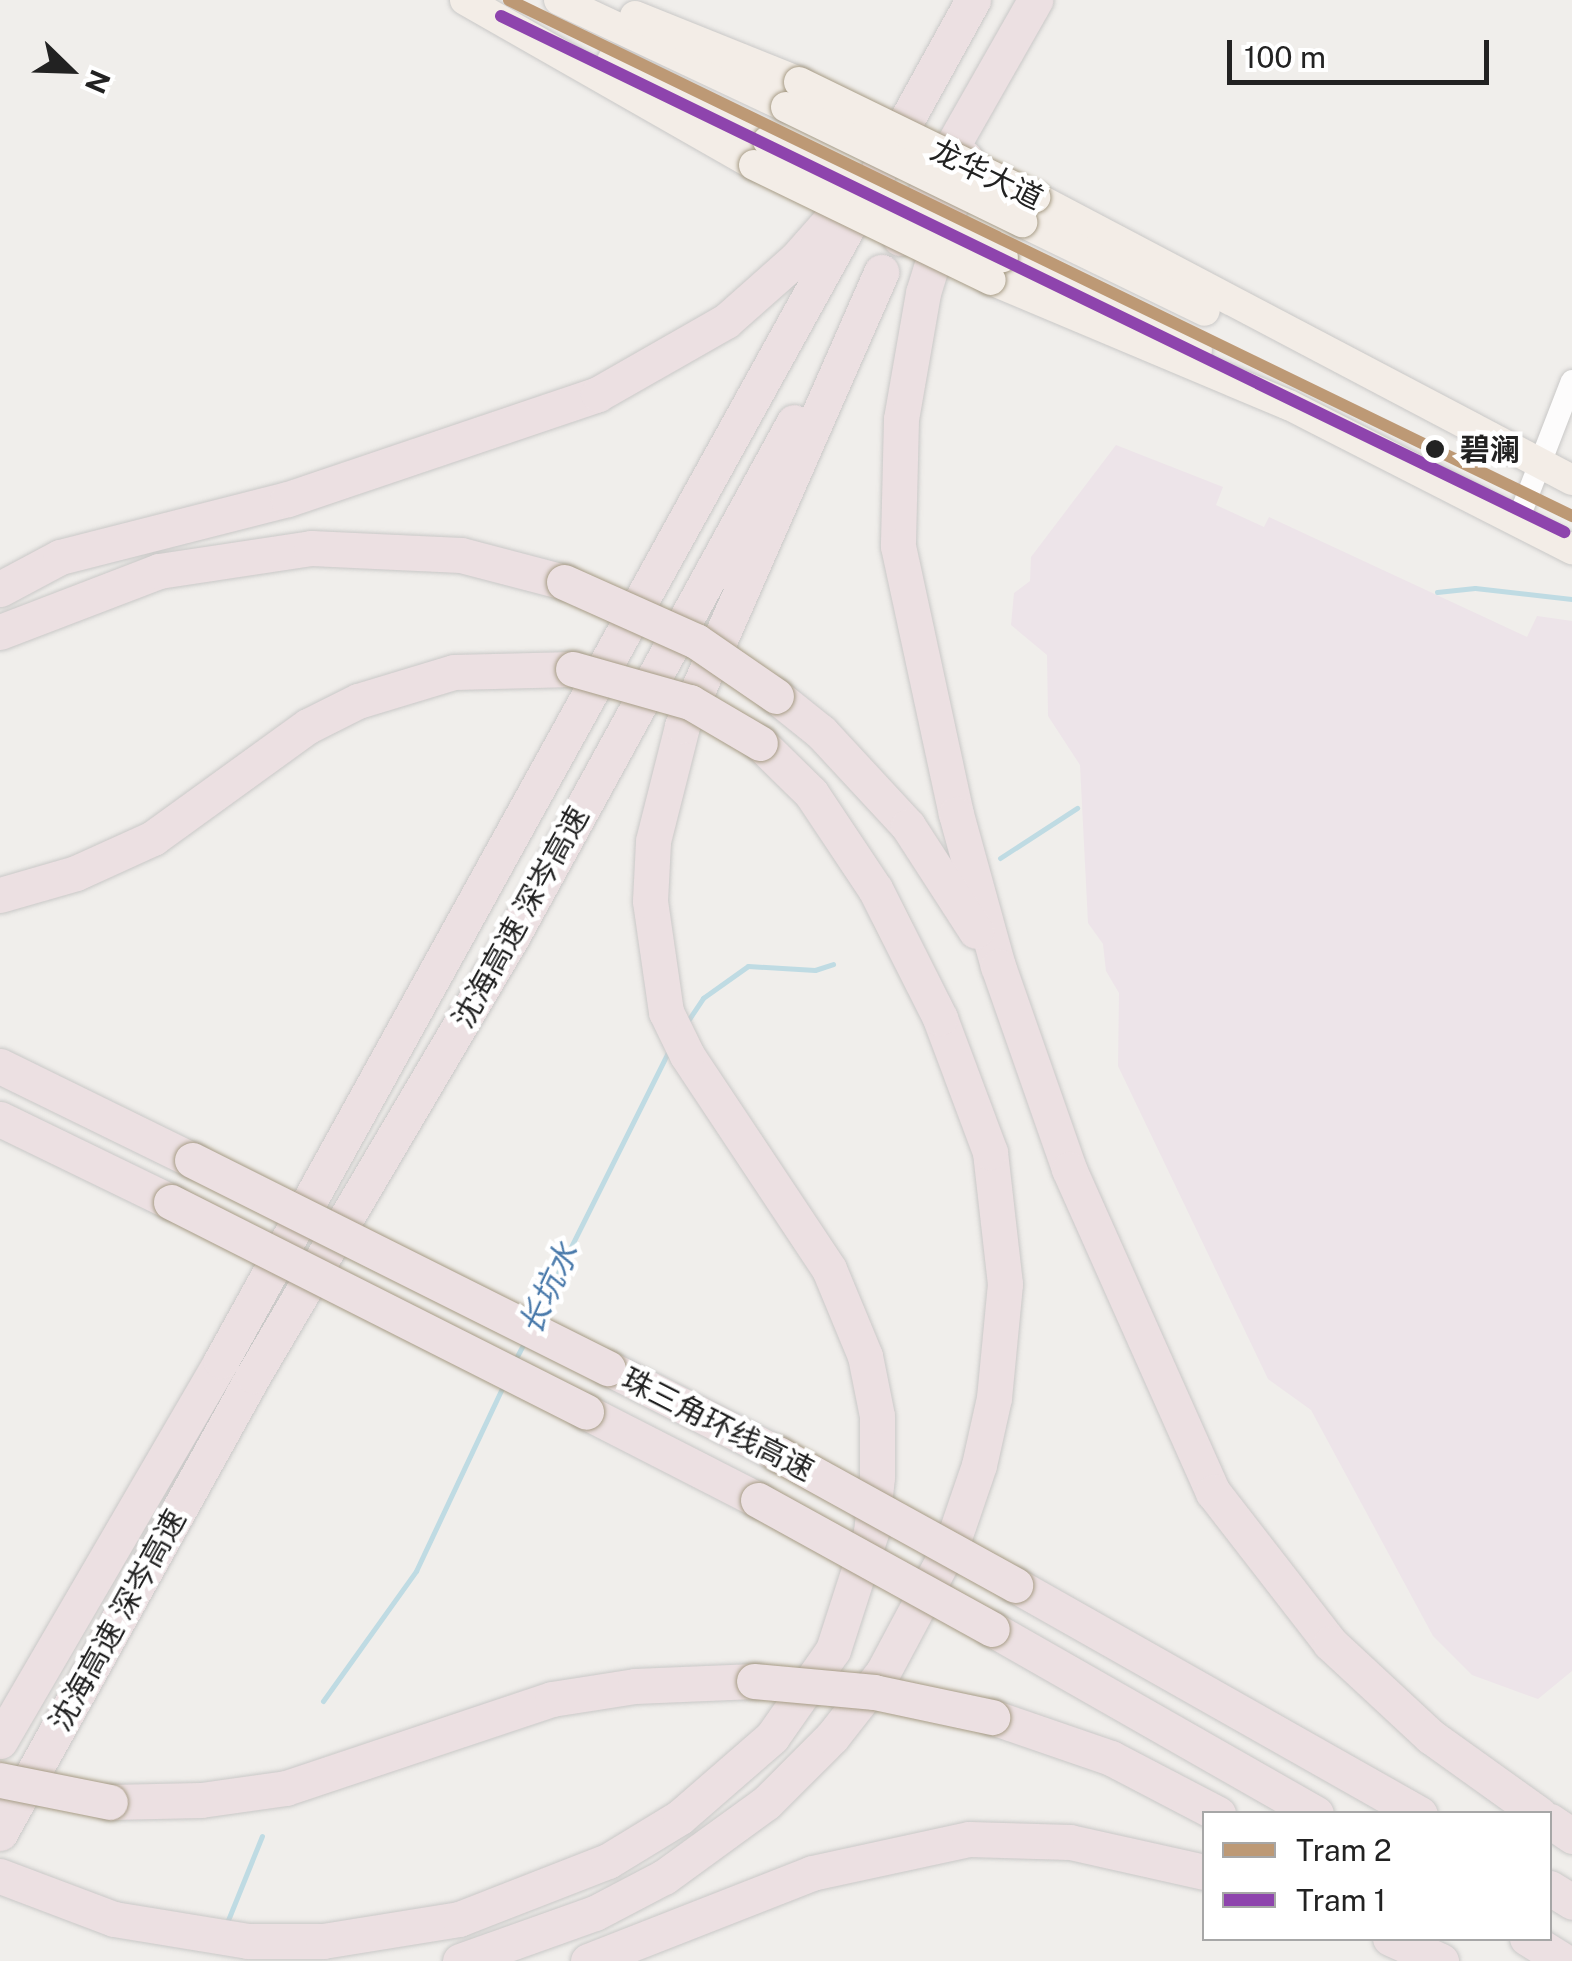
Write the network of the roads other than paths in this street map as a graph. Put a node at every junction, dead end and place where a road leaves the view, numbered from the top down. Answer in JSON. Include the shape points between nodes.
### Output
{"nodes":[{"id":1,"x":464,"y":0,"type":"edge"},
{"id":2,"x":560,"y":0,"type":"edge"},
{"id":3,"x":597,"y":0,"type":"edge"},
{"id":4,"x":973,"y":0,"type":"edge"},
{"id":5,"x":1035,"y":0,"type":"edge"},
{"id":6,"x":1018,"y":34,"type":"junction"},
{"id":7,"x":923,"y":92,"type":"junction"},
{"id":8,"x":793,"y":94,"type":"junction"},
{"id":9,"x":880,"y":272,"type":"junction"},
{"id":10,"x":1572,"y":381,"type":"edge"},
{"id":11,"x":1572,"y":420,"type":"edge"},
{"id":12,"x":1553,"y":470,"type":"edge"},
{"id":13,"x":1518,"y":520,"type":"junction"},
{"id":14,"x":150,"y":530,"type":"junction"},
{"id":15,"x":1572,"y":548,"type":"edge"},
{"id":16,"x":0,"y":564,"type":"edge"},
{"id":17,"x":0,"y":589,"type":"edge"},
{"id":18,"x":0,"y":632,"type":"edge"},
{"id":19,"x":0,"y":896,"type":"edge"},
{"id":20,"x":998,"y":966,"type":"junction"},
{"id":21,"x":0,"y":1066,"type":"edge"},
{"id":22,"x":0,"y":1119,"type":"edge"},
{"id":23,"x":0,"y":1741,"type":"edge"},
{"id":24,"x":0,"y":1780,"type":"edge"},
{"id":25,"x":1212,"y":1811,"type":"edge"},
{"id":26,"x":1311,"y":1811,"type":"edge"},
{"id":27,"x":1415,"y":1811,"type":"edge"},
{"id":28,"x":1535,"y":1811,"type":"edge"},
{"id":29,"x":0,"y":1833,"type":"edge"},
{"id":30,"x":1202,"y":1872,"type":"edge"},
{"id":31,"x":0,"y":1876,"type":"edge"},
{"id":32,"x":1397,"y":1941,"type":"edge"},
{"id":33,"x":1429,"y":1941,"type":"edge"},
{"id":34,"x":1532,"y":1941,"type":"edge"},
{"id":35,"x":460,"y":1961,"type":"edge"},
{"id":36,"x":588,"y":1961,"type":"edge"},
{"id":37,"x":1441,"y":1961,"type":"edge"},
{"id":38,"x":1461,"y":1961,"type":"edge"},
{"id":39,"x":1564,"y":1961,"type":"edge"}],
"edges":[{"from":1,"to":13,"type":"main road","bridge":true,"via":[[581,46],[761,152],[997,268],[1202,352],[1289,405]]},
{"from":2,"to":8,"type":"main road","name":"龙华大道"},
{"from":3,"to":8,"type":"main road","name":"龙华大道"},
{"from":4,"to":7,"type":"highway","name":"沈海高速 深岑高速"},
{"from":5,"to":6,"type":"highway","name":"沈海高速 深岑高速"},
{"from":6,"to":9,"type":"highway","name":"沈海高速 深岑高速"},
{"from":6,"to":20,"type":"highway","via":[[968,148],[923,293],[901,419],[898,546],[956,814]]},
{"from":7,"to":14,"type":"highway","via":[[856,190],[796,259],[726,320],[673,355],[598,394],[482,436],[288,499]]},
{"from":7,"to":23,"type":"highway","name":"沈海高速 深岑高速","via":[[221,1361]]},
{"from":8,"to":12,"type":"main road","name":"龙华大道","bridge":true,"via":[[1029,209],[1255,335],[1366,375]]},
{"from":9,"to":29,"type":"highway","name":"沈海高速 深岑高速","via":[[512,937],[253,1376]]},
{"from":9,"to":31,"type":"highway","via":[[722,631],[664,784],[650,901],[666,1012],[687,1056],[829,1269],[865,1356],[877,1416],[875,1495],[862,1563],[833,1650],[807,1693],[736,1774],[608,1862],[459,1919],[323,1941],[248,1940],[182,1933],[45,1896]]},
{"from":10,"to":12,"type":"street"},
{"from":11,"to":12,"type":"street"},
{"from":12,"to":13,"type":"street"},
{"from":13,"to":15,"type":"main road"},
{"from":14,"to":16,"type":"highway"},
{"from":14,"to":17,"type":"highway","via":[[60,556]]},
{"from":18,"to":20,"type":"highway","bridge":true,"via":[[159,572],[312,548],[445,553],[564,582],[668,626],[776,696],[834,744],[908,826]]},
{"from":19,"to":35,"type":"highway","bridge":true,"via":[[76,874],[153,838],[308,726],[358,701],[454,672],[573,669],[665,692],[760,743],[829,816],[875,889],[940,1018],[998,1188],[1005,1284],[994,1398],[953,1541],[883,1672],[832,1737],[766,1803],[664,1877],[595,1913]]},
{"from":20,"to":28,"type":"highway","via":[[1069,1169],[1213,1492],[1330,1642],[1430,1736]]},
{"from":21,"to":27,"type":"highway","name":"珠三角环线高速","bridge":true,"via":[[778,1454]]},
{"from":22,"to":26,"type":"highway","name":"珠三角环线高速","bridge":true,"via":[[758,1500]]},
{"from":24,"to":25,"type":"highway","bridge":true,"via":[[110,1802],[201,1800],[286,1788],[571,1695],[754,1681],[874,1692],[992,1717],[1111,1758]]},
{"from":30,"to":36,"type":"highway","via":[[1070,1842],[969,1839],[812,1873]]},
{"from":32,"to":37,"type":"highway"},
{"from":33,"to":38,"type":"highway"},
{"from":34,"to":39,"type":"highway"}]}
